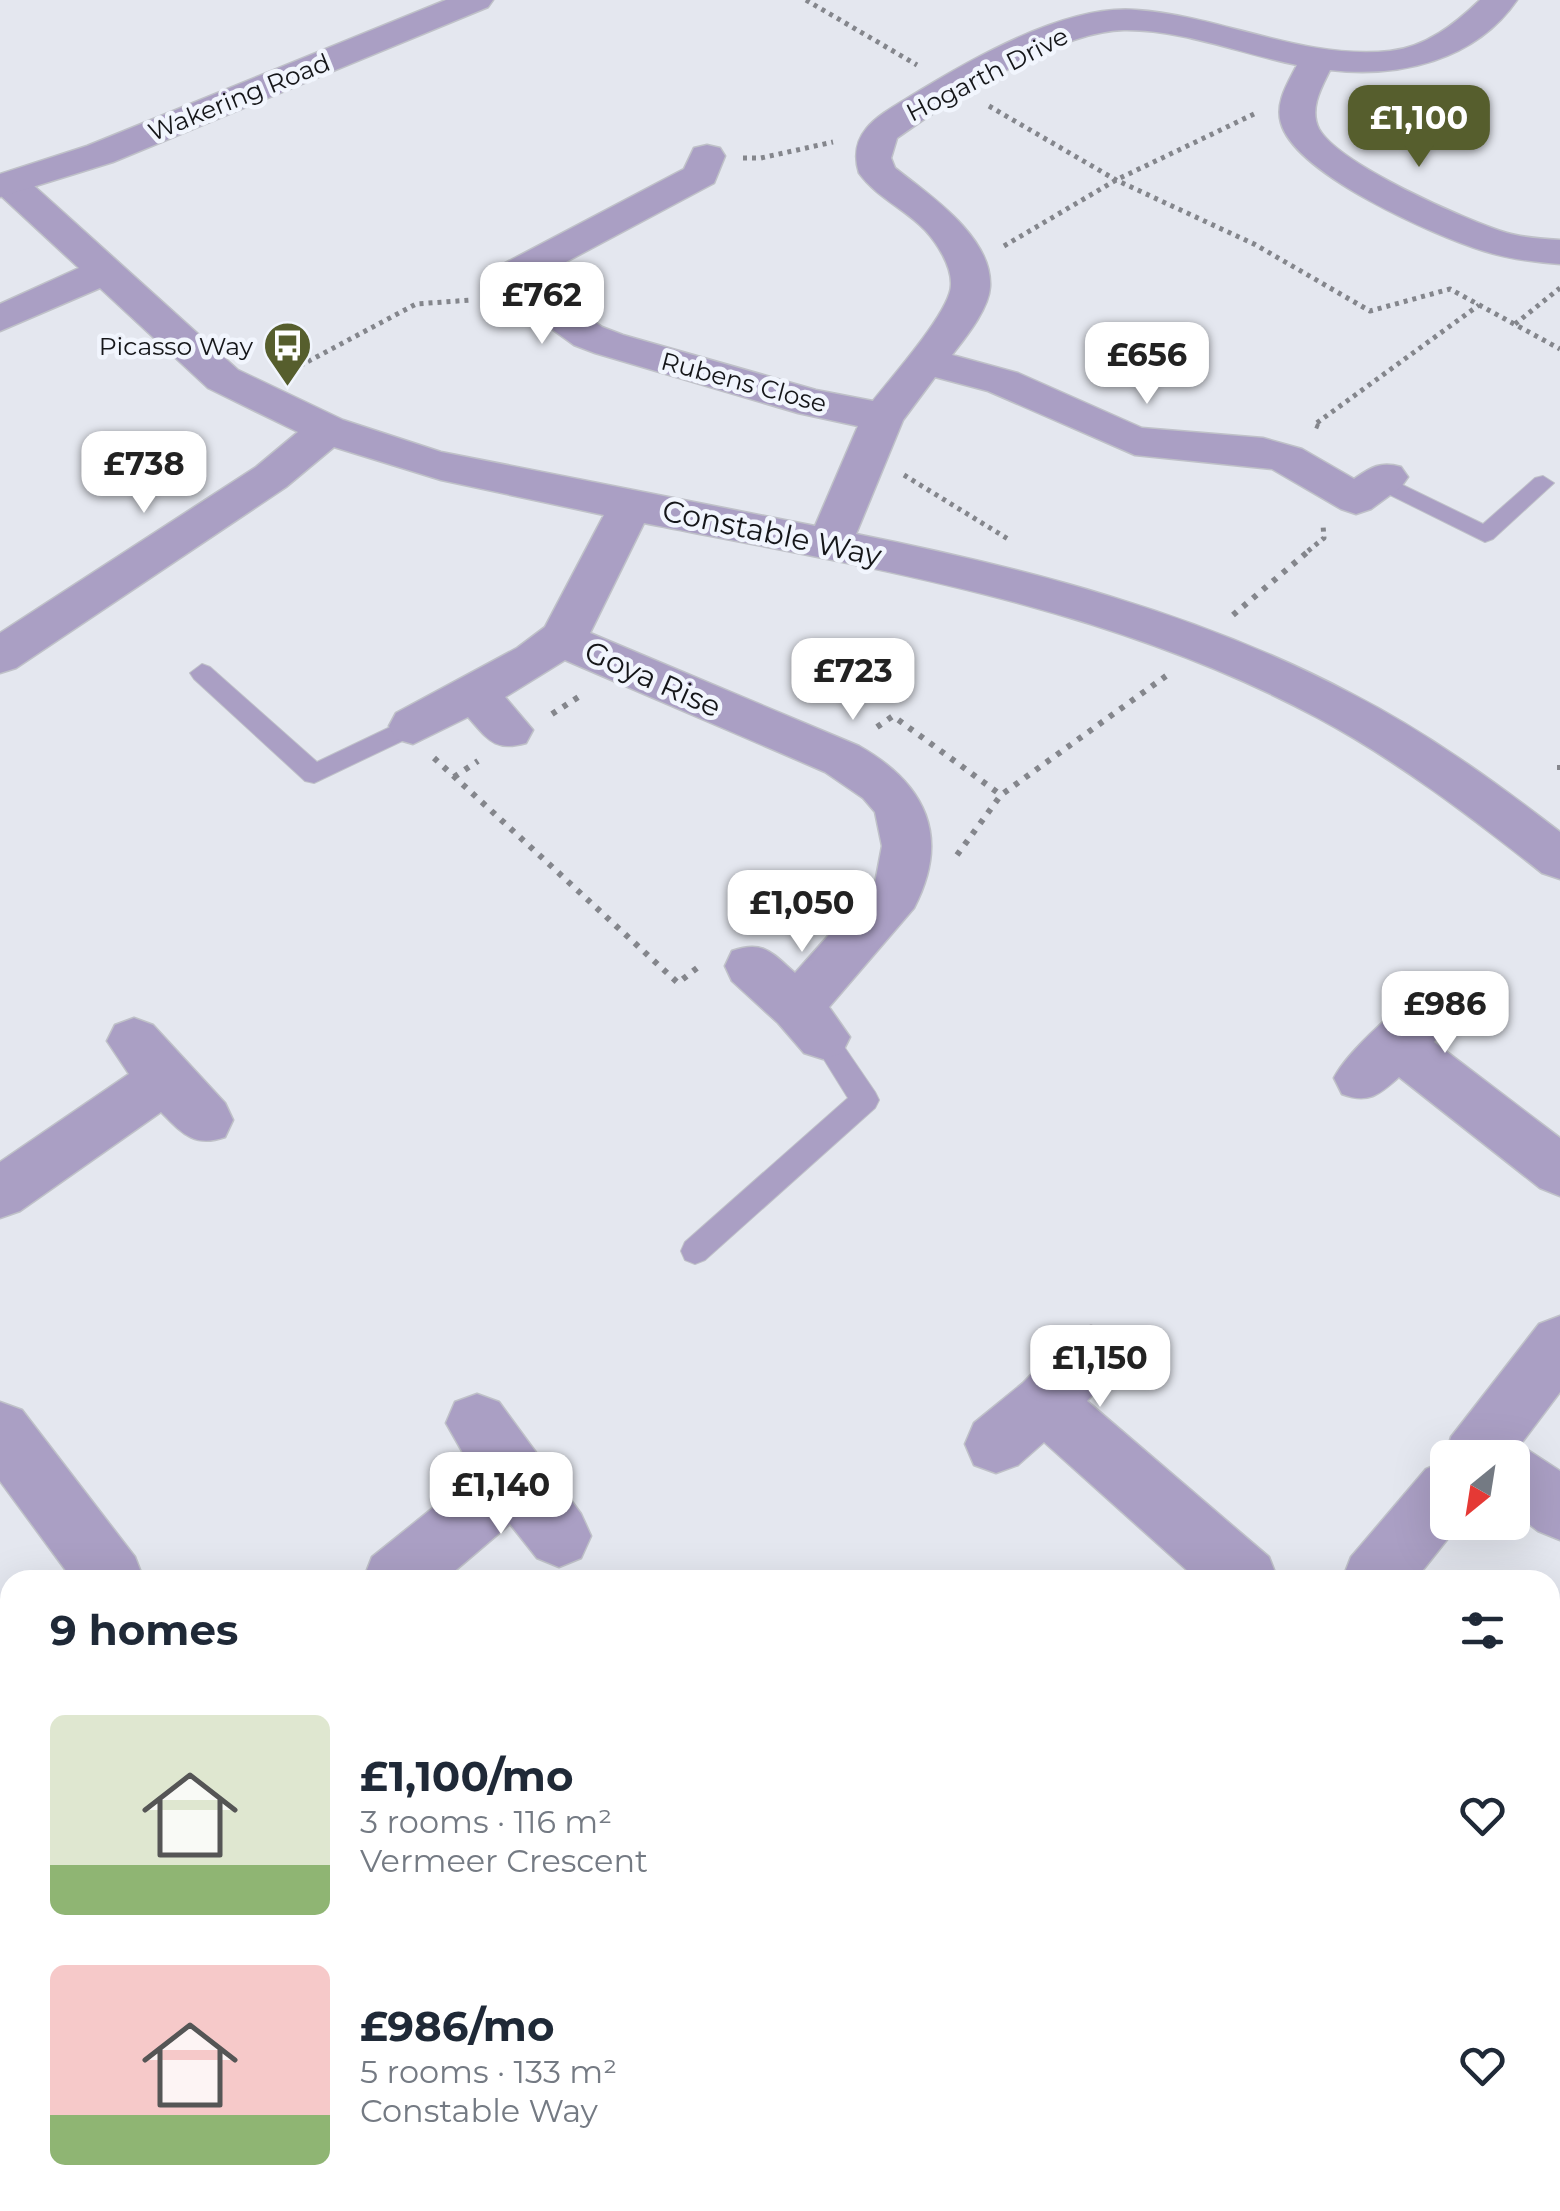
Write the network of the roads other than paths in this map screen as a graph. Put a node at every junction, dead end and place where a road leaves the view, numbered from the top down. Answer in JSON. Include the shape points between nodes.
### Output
{"nodes":[{"id":1,"x":476,"y":0,"type":"edge"},
{"id":2,"x":1500,"y":0,"type":"edge"},
{"id":3,"x":1318,"y":59,"type":"junction"},
{"id":4,"x":707,"y":156,"type":"road end"},
{"id":5,"x":5,"y":185,"type":"edge"},
{"id":6,"x":1560,"y":252,"type":"edge"},
{"id":7,"x":106,"y":270,"type":"junction"},
{"id":8,"x":506,"y":278,"type":"junction"},
{"id":9,"x":471,"y":300,"type":"road end"},
{"id":10,"x":0,"y":319,"type":"edge"},
{"id":11,"x":924,"y":361,"type":"junction"},
{"id":12,"x":883,"y":417,"type":"junction"},
{"id":13,"x":328,"y":430,"type":"junction"},
{"id":14,"x":1542,"y":482,"type":"dead end"},
{"id":15,"x":1361,"y":495,"type":"joint"},
{"id":16,"x":631,"y":504,"type":"junction"},
{"id":17,"x":830,"y":543,"type":"junction"},
{"id":18,"x":560,"y":639,"type":"junction"},
{"id":19,"x":0,"y":656,"type":"edge"},
{"id":20,"x":202,"y":673,"type":"dead end"},
{"id":21,"x":472,"y":692,"type":"junction"},
{"id":22,"x":408,"y":728,"type":"joint"},
{"id":23,"x":509,"y":730,"type":"dead end"},
{"id":24,"x":1560,"y":859,"type":"edge"},
{"id":25,"x":751,"y":966,"type":"road end"},
{"id":26,"x":810,"y":1022,"type":"junction"},
{"id":27,"x":1397,"y":1044,"type":"dead end"},
{"id":28,"x":205,"y":1120,"type":"dead end"},
{"id":29,"x":1560,"y":1171,"type":"edge"},
{"id":30,"x":0,"y":1193,"type":"edge"},
{"id":31,"x":695,"y":1251,"type":"dead end"},
{"id":32,"x":1560,"y":1344,"type":"edge"},
{"id":33,"x":1091,"y":1354,"type":"dead end"},
{"id":34,"x":1044,"y":1402,"type":"junction"},
{"id":35,"x":477,"y":1423,"type":"dead end"},
{"id":36,"x":0,"y":1431,"type":"edge"},
{"id":37,"x":1498,"y":1440,"type":"edge"},
{"id":38,"x":996,"y":1444,"type":"dead end"},
{"id":39,"x":515,"y":1480,"type":"junction"},
{"id":40,"x":1530,"y":1491,"type":"edge"},
{"id":41,"x":1560,"y":1508,"type":"edge"},
{"id":42,"x":1430,"y":1520,"type":"edge"},
{"id":43,"x":560,"y":1536,"type":"dead end"},
{"id":44,"x":104,"y":1570,"type":"edge"},
{"id":45,"x":407,"y":1570,"type":"edge"},
{"id":46,"x":1235,"y":1570,"type":"edge"},
{"id":47,"x":1383,"y":1570,"type":"edge"}],
"edges":[{"from":1,"to":5,"type":"street","name":"Wakering Road","via":[[100,154]]},
{"from":2,"to":3,"type":"street","name":"Hogarth Drive","via":[[1450,45],[1419,58],[1374,65]]},
{"from":3,"to":6,"type":"street","via":[[1298,96],[1296,113],[1306,140],[1343,168],[1473,236]]},
{"from":3,"to":11,"type":"street","name":"Hogarth Drive","via":[[1119,19],[1056,34],[899,118],[880,133],[872,158],[878,174],[959,246],[971,285]]},
{"from":4,"to":8,"type":"street","via":[[701,175]]},
{"from":5,"to":7,"type":"street","name":"Constable Way"},
{"from":7,"to":10,"type":"street"},
{"from":7,"to":13,"type":"street","name":"Constable Way","via":[[223,379]]},
{"from":8,"to":9,"type":"street"},
{"from":8,"to":12,"type":"street","name":"Rubens Close","via":[[588,336],[794,398]]},
{"from":11,"to":12,"type":"street"},
{"from":11,"to":15,"type":"street","via":[[1004,382],[1134,441],[1263,452]]},
{"from":12,"to":17,"type":"street"},
{"from":13,"to":16,"type":"street","name":"Constable Way","via":[[441,466]]},
{"from":13,"to":19,"type":"street","via":[[270,477]]},
{"from":14,"to":15,"type":"lane","via":[[1485,534]]},
{"from":16,"to":17,"type":"street","name":"Constable Way"},
{"from":16,"to":18,"type":"street","name":"Goya Rise"},
{"from":17,"to":24,"type":"street","name":"Constable Way","via":[[1100,610],[1219,632],[1303,690],[1395,740]]},
{"from":18,"to":21,"type":"street","name":"Goya Rise"},
{"from":18,"to":26,"type":"street","name":"Goya Rise","via":[[834,757],[892,796],[908,852],[906,872]]},
{"from":20,"to":22,"type":"lane","via":[[314,774]]},
{"from":21,"to":22,"type":"street","name":"Goya Rise"},
{"from":21,"to":23,"type":"street"},
{"from":25,"to":26,"type":"street"},
{"from":26,"to":31,"type":"lane","via":[[865,1100]]},
{"from":27,"to":29,"type":"street"},
{"from":28,"to":30,"type":"street","via":[[149,1060]]},
{"from":32,"to":37,"type":"street"},
{"from":33,"to":34,"type":"street"},
{"from":34,"to":38,"type":"street"},
{"from":34,"to":46,"type":"street"},
{"from":35,"to":39,"type":"street"},
{"from":36,"to":44,"type":"street"},
{"from":39,"to":43,"type":"street"},
{"from":39,"to":45,"type":"street"},
{"from":40,"to":41,"type":"street"},
{"from":42,"to":47,"type":"street"}]}
